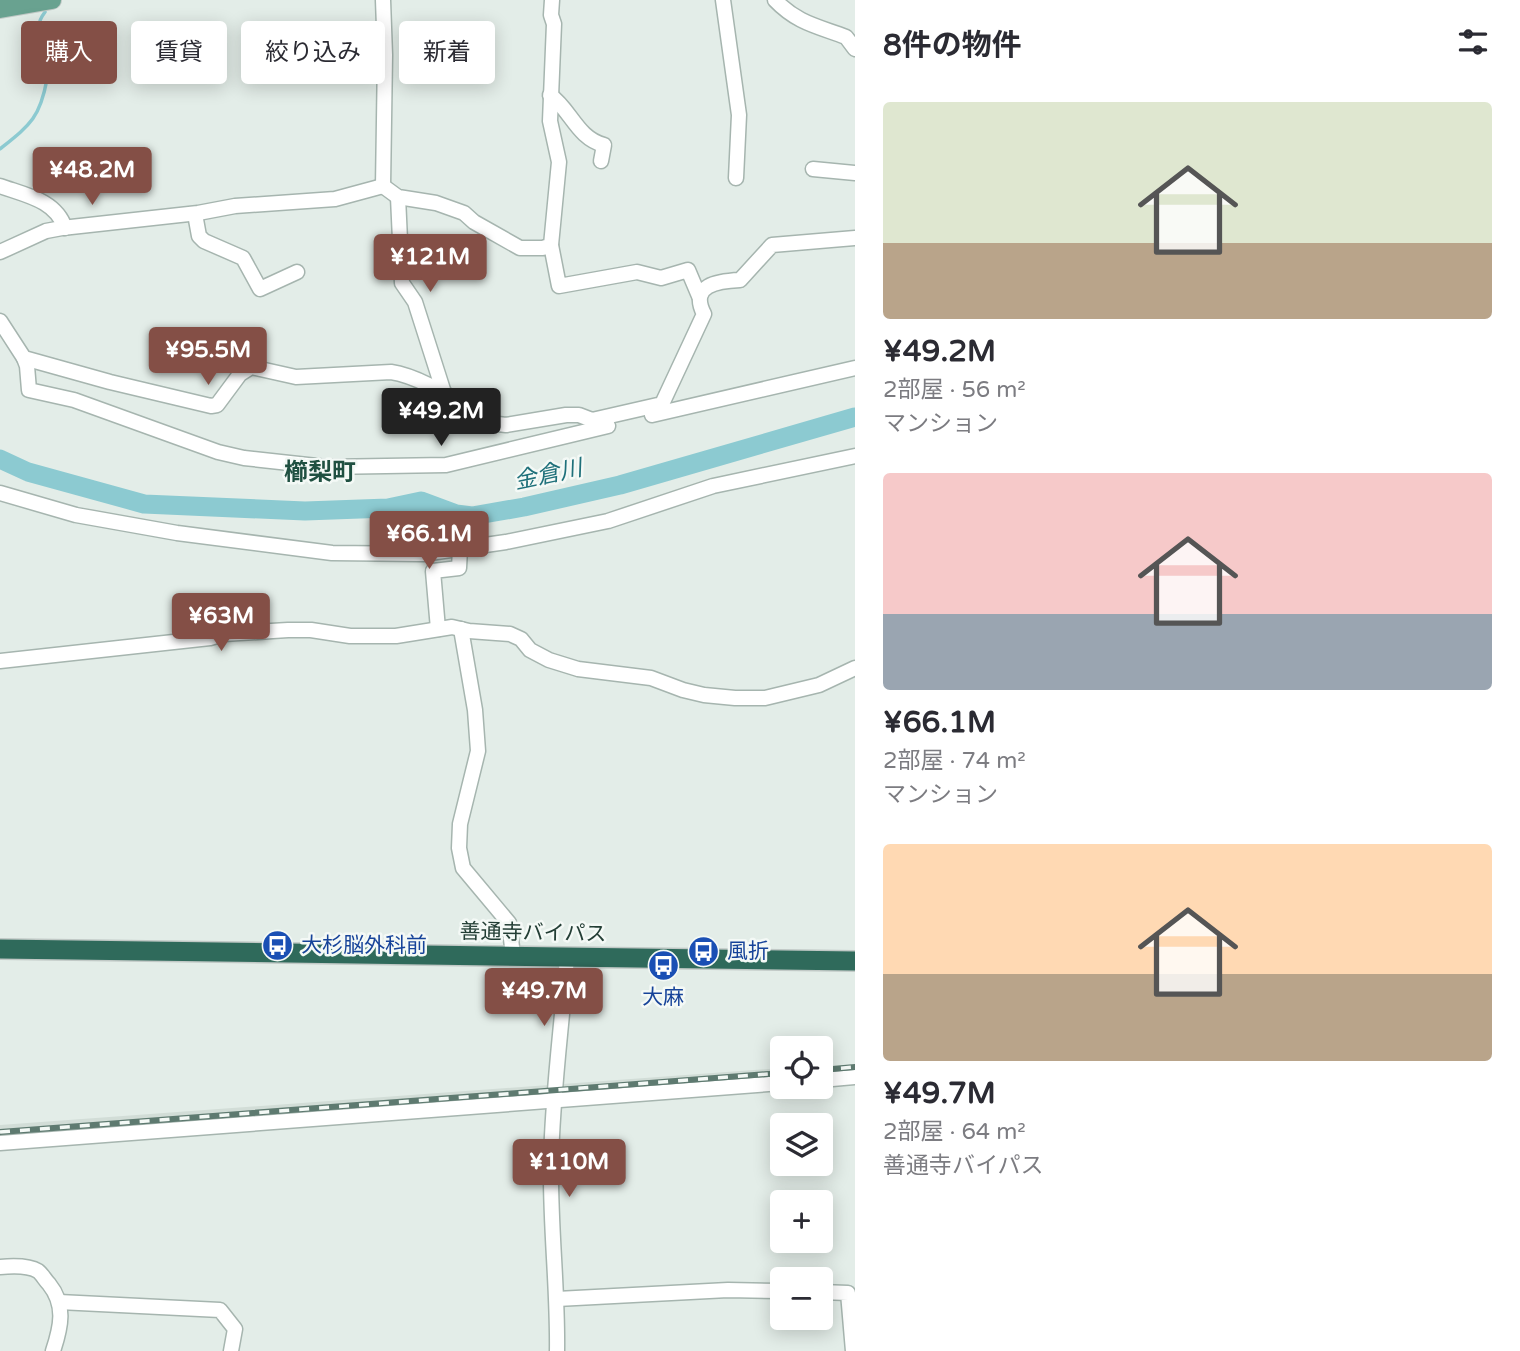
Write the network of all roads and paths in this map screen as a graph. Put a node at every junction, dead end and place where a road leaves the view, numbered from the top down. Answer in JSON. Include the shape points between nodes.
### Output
{"nodes":[{"id":1,"x":52,"y":0,"type":"edge"},
{"id":2,"x":383,"y":0,"type":"edge"},
{"id":3,"x":552,"y":0,"type":"edge"},
{"id":4,"x":723,"y":0,"type":"edge"},
{"id":5,"x":775,"y":0,"type":"edge"},
{"id":6,"x":0,"y":9,"type":"edge"},
{"id":7,"x":855,"y":49,"type":"edge"},
{"id":8,"x":550,"y":95,"type":"junction"},
{"id":9,"x":601,"y":161,"type":"dead end"},
{"id":10,"x":813,"y":169,"type":"dead end"},
{"id":11,"x":855,"y":173,"type":"edge"},
{"id":12,"x":736,"y":178,"type":"dead end"},
{"id":13,"x":0,"y":186,"type":"edge"},
{"id":14,"x":383,"y":186,"type":"junction"},
{"id":15,"x":398,"y":197,"type":"junction"},
{"id":16,"x":195,"y":214,"type":"junction"},
{"id":17,"x":65,"y":228,"type":"junction"},
{"id":18,"x":855,"y":238,"type":"edge"},
{"id":19,"x":551,"y":245,"type":"junction"},
{"id":20,"x":0,"y":252,"type":"edge"},
{"id":21,"x":297,"y":272,"type":"dead end"},
{"id":22,"x":699,"y":296,"type":"junction"},
{"id":23,"x":0,"y":321,"type":"edge"},
{"id":24,"x":24,"y":358,"type":"junction"},
{"id":25,"x":855,"y":368,"type":"edge"},
{"id":26,"x":445,"y":396,"type":"junction"},
{"id":27,"x":593,"y":424,"type":"junction"},
{"id":28,"x":855,"y":456,"type":"edge"},
{"id":29,"x":0,"y":493,"type":"edge"},
{"id":30,"x":460,"y":549,"type":"junction"},
{"id":31,"x":438,"y":629,"type":"junction"},
{"id":32,"x":461,"y":629,"type":"junction"},
{"id":33,"x":0,"y":661,"type":"edge"},
{"id":34,"x":855,"y":668,"type":"edge"},
{"id":35,"x":0,"y":949,"type":"edge"},
{"id":36,"x":513,"y":955,"type":"junction"},
{"id":37,"x":567,"y":957,"type":"junction"},
{"id":38,"x":855,"y":961,"type":"edge"},
{"id":39,"x":855,"y":1077,"type":"edge"},
{"id":40,"x":833,"y":1079,"type":"edge"},
{"id":41,"x":770,"y":1084,"type":"edge"},
{"id":42,"x":554,"y":1100,"type":"junction"},
{"id":43,"x":0,"y":1143,"type":"edge"},
{"id":44,"x":0,"y":1267,"type":"edge"},
{"id":45,"x":770,"y":1291,"type":"edge"},
{"id":46,"x":833,"y":1292,"type":"edge"},
{"id":47,"x":558,"y":1299,"type":"junction"},
{"id":48,"x":59,"y":1302,"type":"junction"},
{"id":49,"x":53,"y":1351,"type":"edge"},
{"id":50,"x":231,"y":1351,"type":"edge"},
{"id":51,"x":557,"y":1351,"type":"edge"},
{"id":52,"x":853,"y":1351,"type":"edge"}],
"edges":[{"from":1,"to":6,"type":"main road"},
{"from":2,"to":14,"type":"street"},
{"from":3,"to":8,"type":"street"},
{"from":4,"to":12,"type":"street","via":[[739,115]]},
{"from":5,"to":7,"type":"street","via":[[796,19],[846,37]]},
{"from":8,"to":9,"type":"street","via":[[578,129],[604,145]]},
{"from":8,"to":19,"type":"street","via":[[559,162]]},
{"from":10,"to":11,"type":"street"},
{"from":13,"to":17,"type":"street","via":[[56,210]]},
{"from":14,"to":15,"type":"street"},
{"from":14,"to":16,"type":"street","via":[[334,199],[235,206]]},
{"from":15,"to":19,"type":"street","via":[[464,213],[520,247]]},
{"from":15,"to":26,"type":"street","via":[[402,283],[415,302]]},
{"from":16,"to":17,"type":"street"},
{"from":16,"to":21,"type":"street","via":[[204,241],[243,258],[260,289]]},
{"from":17,"to":20,"type":"street","via":[[46,231]]},
{"from":18,"to":22,"type":"street","via":[[772,245],[740,280],[720,281]]},
{"from":19,"to":22,"type":"street","via":[[559,286],[637,272],[661,278],[688,270]]},
{"from":22,"to":27,"type":"street","via":[[704,314],[662,404]]},
{"from":23,"to":24,"type":"street"},
{"from":24,"to":26,"type":"street","via":[[211,406],[251,367],[296,377],[391,372]]},
{"from":24,"to":27,"type":"street","via":[[29,390],[74,400],[218,452],[298,465],[446,465]]},
{"from":25,"to":27,"type":"street"},
{"from":26,"to":27,"type":"street","via":[[498,424],[579,415]]},
{"from":28,"to":30,"type":"street","via":[[713,486],[608,521]]},
{"from":29,"to":30,"type":"street","via":[[76,515],[277,547],[373,554]]},
{"from":30,"to":31,"type":"street","via":[[459,568],[433,570]]},
{"from":31,"to":32,"type":"street"},
{"from":31,"to":33,"type":"street","via":[[396,636],[350,636],[289,629]]},
{"from":32,"to":34,"type":"street","via":[[510,634],[549,660],[578,669],[651,678],[714,696],[765,698],[819,685]]},
{"from":32,"to":36,"type":"street","via":[[478,751],[460,824],[459,848],[463,868],[509,923]]},
{"from":35,"to":36,"type":"highway","name":"善通寺バイパス"},
{"from":36,"to":37,"type":"highway","name":"善通寺バイパス"},
{"from":37,"to":38,"type":"highway","name":"善通寺バイパス"},
{"from":37,"to":42,"type":"street"},
{"from":39,"to":40,"type":"street"},
{"from":41,"to":42,"type":"street"},
{"from":42,"to":43,"type":"street"},
{"from":42,"to":47,"type":"street","via":[[552,1229]]},
{"from":44,"to":48,"type":"street","via":[[38,1271]]},
{"from":45,"to":47,"type":"street"},
{"from":46,"to":52,"type":"street","via":[[848,1293]]},
{"from":47,"to":51,"type":"street"},
{"from":48,"to":49,"type":"street","via":[[61,1329]]},
{"from":48,"to":50,"type":"street","via":[[220,1310],[235,1329]]}]}
